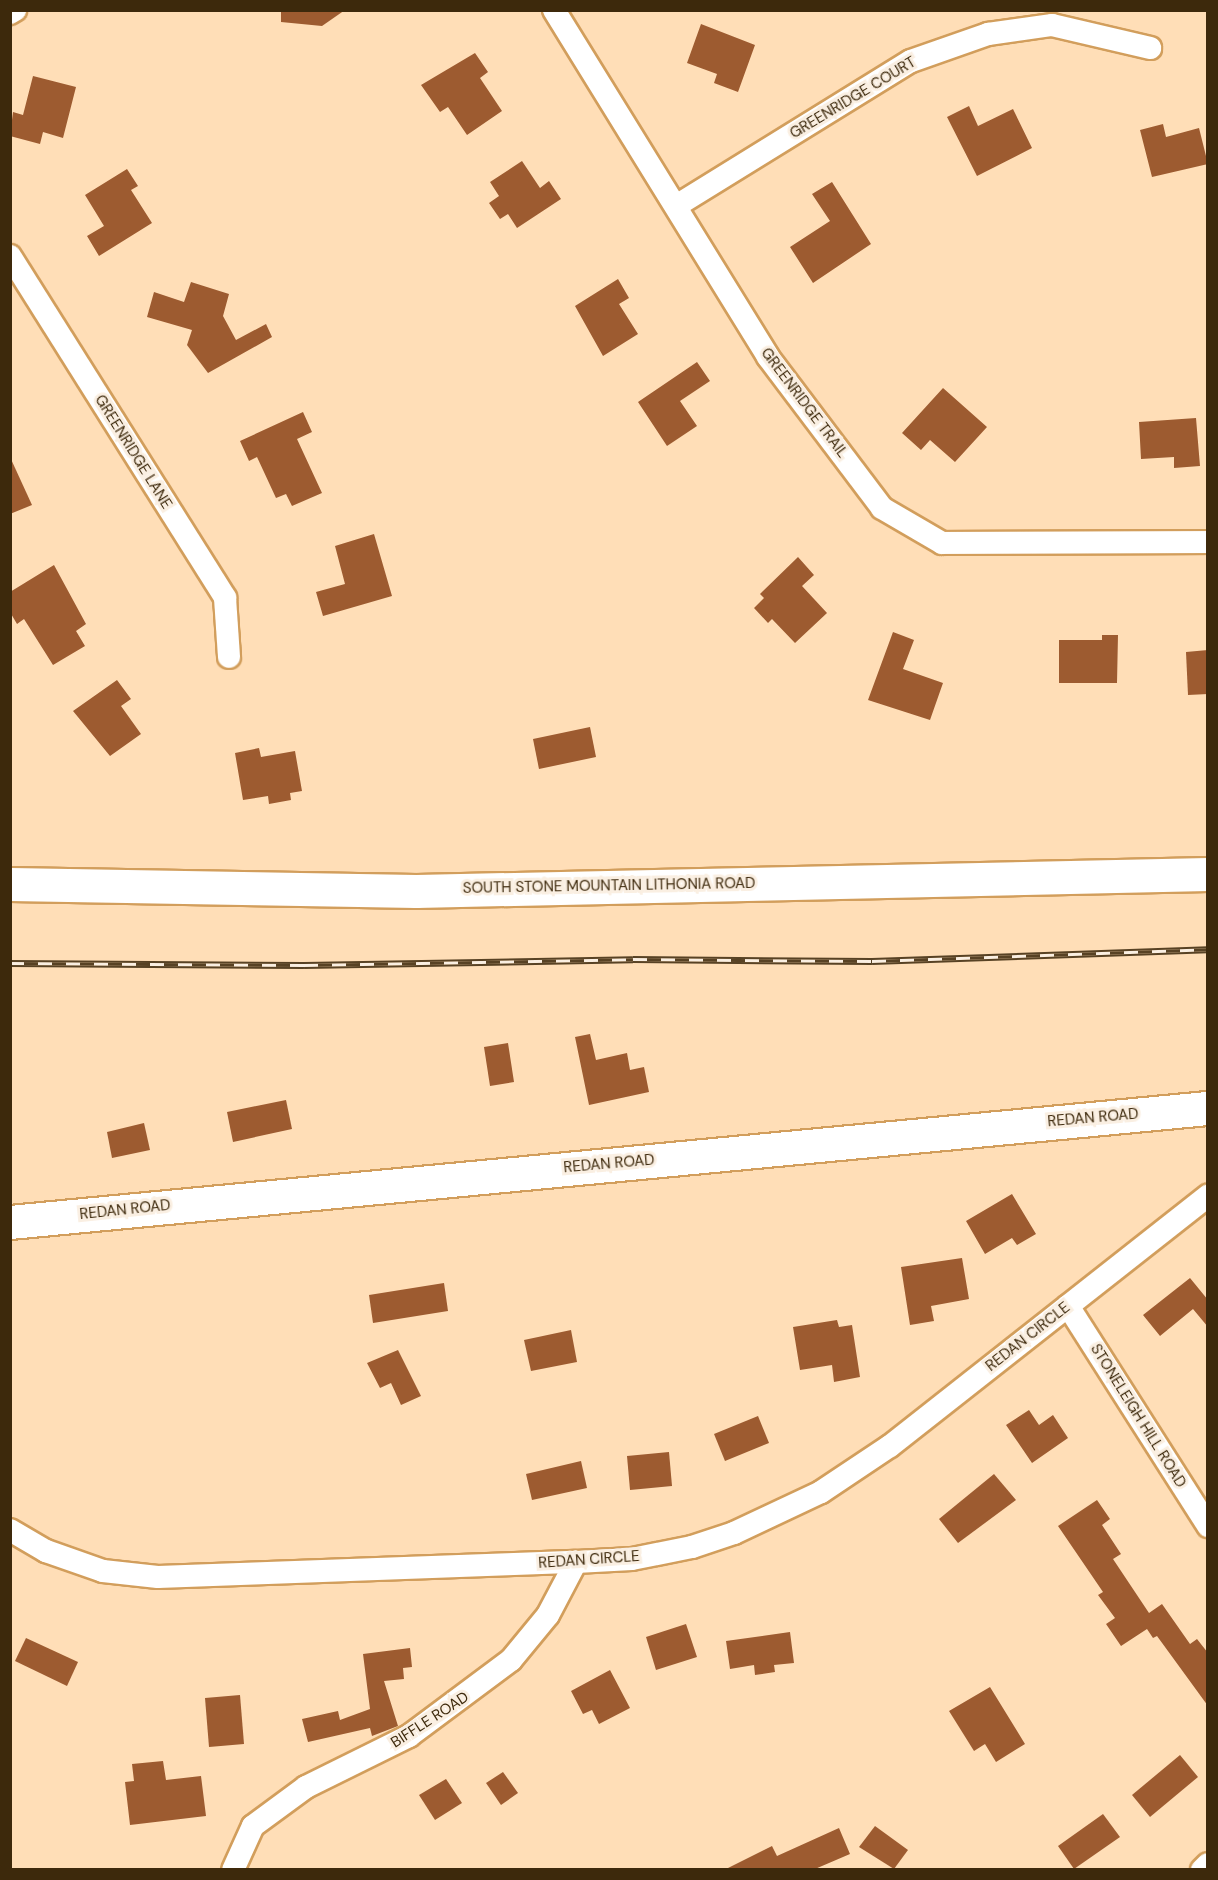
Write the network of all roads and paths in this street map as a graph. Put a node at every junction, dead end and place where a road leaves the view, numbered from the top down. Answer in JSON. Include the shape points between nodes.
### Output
{"nodes":[{"id":1,"x":15,"y":10,"type":"edge"},
{"id":2,"x":554,"y":10,"type":"edge"},
{"id":3,"x":10,"y":13,"type":"edge"},
{"id":4,"x":1150,"y":48,"type":"dead end"},
{"id":5,"x":676,"y":206,"type":"junction"},
{"id":6,"x":10,"y":256,"type":"edge"},
{"id":7,"x":1208,"y":542,"type":"edge"},
{"id":8,"x":229,"y":657,"type":"dead end"},
{"id":9,"x":1208,"y":874,"type":"edge"},
{"id":10,"x":10,"y":884,"type":"edge"},
{"id":11,"x":1208,"y":1108,"type":"edge"},
{"id":12,"x":1208,"y":1196,"type":"edge"},
{"id":13,"x":10,"y":1222,"type":"edge"},
{"id":14,"x":1068,"y":1306,"type":"junction"},
{"id":15,"x":1208,"y":1526,"type":"edge"},
{"id":16,"x":10,"y":1530,"type":"edge"},
{"id":17,"x":576,"y":1562,"type":"junction"},
{"id":18,"x":1208,"y":1864,"type":"edge"},
{"id":19,"x":233,"y":1869,"type":"edge"},
{"id":20,"x":1202,"y":1869,"type":"edge"}],
"edges":[{"from":1,"to":3,"type":"street"},
{"from":2,"to":5,"type":"street","name":"GREENRIDGE TRAIL"},
{"from":4,"to":5,"type":"street","name":"GREENRIDGE COURT","via":[[1052,25],[988,34],[911,61]]},
{"from":5,"to":7,"type":"street","name":"GREENRIDGE TRAIL","via":[[768,357],[882,508],[942,543]]},
{"from":6,"to":8,"type":"street","name":"GREENRIDGE LANE","via":[[225,598]]},
{"from":9,"to":10,"type":"main road","name":"SOUTH STONE MOUNTAIN LITHONIA ROAD","via":[[416,891]]},
{"from":11,"to":13,"type":"main road","name":"REDAN ROAD"},
{"from":12,"to":14,"type":"street","name":"REDAN CIRCLE"},
{"from":14,"to":15,"type":"street","name":"STONELEIGH HILL ROAD"},
{"from":14,"to":17,"type":"street","name":"REDAN CIRCLE","via":[[890,1446],[821,1492],[734,1533],[692,1547],[632,1559]]},
{"from":16,"to":17,"type":"street","name":"REDAN CIRCLE","via":[[46,1551],[103,1571],[129,1575],[317,1574]]},
{"from":17,"to":19,"type":"street","name":"BIFFLE ROAD","via":[[548,1615],[511,1660],[409,1737],[306,1786],[253,1826]]},
{"from":18,"to":20,"type":"street"}]}
